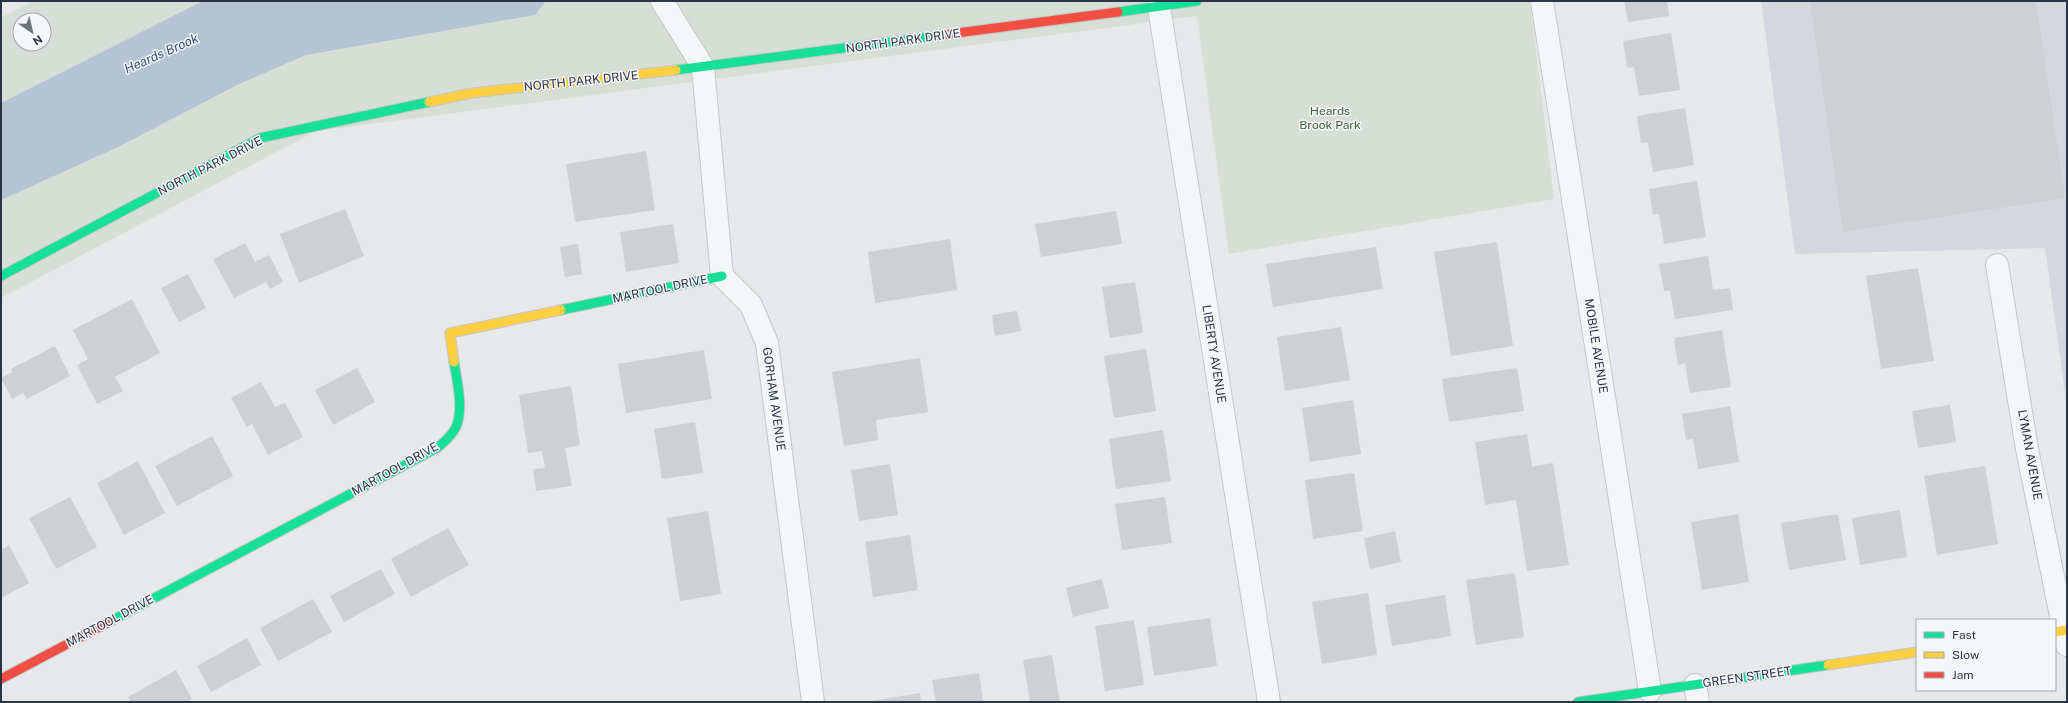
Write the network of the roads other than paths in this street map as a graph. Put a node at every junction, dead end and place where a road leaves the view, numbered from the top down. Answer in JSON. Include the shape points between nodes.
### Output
{"nodes":[{"id":1,"x":662,"y":1,"type":"edge"},
{"id":2,"x":1196,"y":1,"type":"edge"},
{"id":3,"x":1542,"y":1,"type":"edge"},
{"id":4,"x":1159,"y":7,"type":"junction"},
{"id":5,"x":703,"y":68,"type":"junction"},
{"id":6,"x":1998,"y":265,"type":"dead end"},
{"id":7,"x":1,"y":276,"type":"edge"},
{"id":8,"x":722,"y":276,"type":"junction"},
{"id":9,"x":2063,"y":634,"type":"edge"},
{"id":10,"x":1916,"y":652,"type":"edge"},
{"id":11,"x":1,"y":679,"type":"edge"},
{"id":12,"x":1650,"y":691,"type":"junction"},
{"id":13,"x":1696,"y":693,"type":"edge"},
{"id":14,"x":813,"y":702,"type":"edge"},
{"id":15,"x":1269,"y":702,"type":"edge"},
{"id":16,"x":1578,"y":702,"type":"edge"}],
"edges":[{"from":1,"to":5,"type":"street"},
{"from":2,"to":4,"type":"street","name":"NORTH PARK DRIVE"},
{"from":3,"to":12,"type":"street","name":"MOBILE AVENUE"},
{"from":4,"to":5,"type":"street","name":"NORTH PARK DRIVE"},
{"from":4,"to":15,"type":"street","name":"LIBERTY AVENUE"},
{"from":5,"to":7,"type":"street","name":"NORTH PARK DRIVE","via":[[472,93],[260,138]]},
{"from":5,"to":8,"type":"street"},
{"from":6,"to":9,"type":"street","name":"LYMAN AVENUE","via":[[2028,449]]},
{"from":8,"to":11,"type":"street","name":"MARTOOL DRIVE","via":[[450,333],[459,409],[457,425],[450,437],[437,448]]},
{"from":8,"to":14,"type":"street","name":"GORHAM AVENUE","via":[[751,305],[767,343]]},
{"from":10,"to":13,"type":"street","name":"GREEN STREET"},
{"from":12,"to":13,"type":"street","name":"GREEN STREET"},
{"from":12,"to":16,"type":"street","name":"GREEN STREET"}]}
